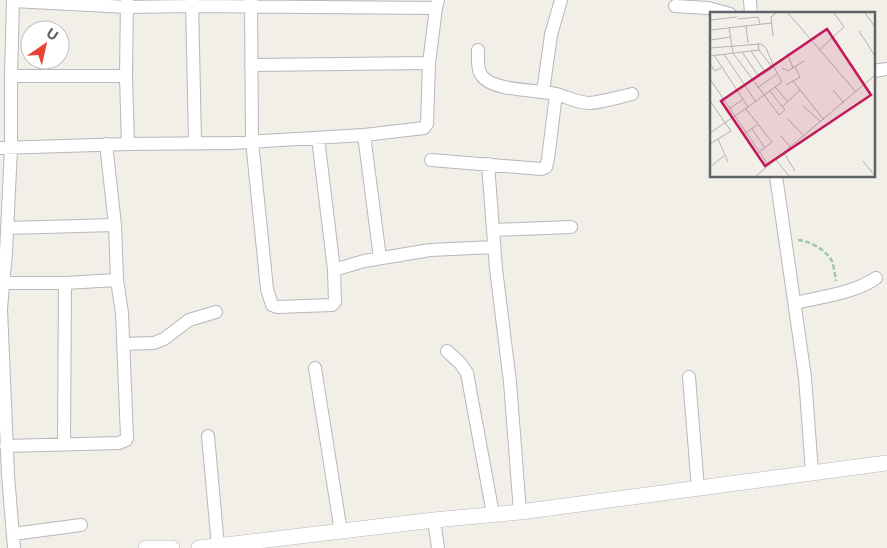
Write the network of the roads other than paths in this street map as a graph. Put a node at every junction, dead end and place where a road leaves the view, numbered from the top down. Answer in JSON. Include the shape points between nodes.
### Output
{"nodes":[{"id":1,"x":561,"y":0,"type":"edge"},
{"id":2,"x":13,"y":1,"type":"edge"},
{"id":3,"x":192,"y":3,"type":"edge"},
{"id":4,"x":364,"y":3,"type":"edge"},
{"id":5,"x":127,"y":4,"type":"edge"},
{"id":6,"x":251,"y":4,"type":"edge"},
{"id":7,"x":308,"y":4,"type":"edge"},
{"id":8,"x":422,"y":4,"type":"edge"},
{"id":9,"x":437,"y":4,"type":"edge"},
{"id":10,"x":675,"y":6,"type":"dead end"},
{"id":11,"x":723,"y":12,"type":"edge"},
{"id":12,"x":478,"y":50,"type":"dead end"},
{"id":13,"x":429,"y":63,"type":"junction"},
{"id":14,"x":251,"y":65,"type":"junction"},
{"id":15,"x":887,"y":68,"type":"edge"},
{"id":16,"x":874,"y":71,"type":"edge"},
{"id":17,"x":11,"y":76,"type":"junction"},
{"id":18,"x":126,"y":76,"type":"junction"},
{"id":19,"x":550,"y":93,"type":"junction"},
{"id":20,"x":632,"y":94,"type":"dead end"},
{"id":21,"x":364,"y":135,"type":"junction"},
{"id":22,"x":318,"y":138,"type":"junction"},
{"id":23,"x":252,"y":141,"type":"junction"},
{"id":24,"x":195,"y":142,"type":"junction"},
{"id":25,"x":106,"y":144,"type":"junction"},
{"id":26,"x":128,"y":144,"type":"junction"},
{"id":27,"x":6,"y":149,"type":"edge"},
{"id":28,"x":432,"y":160,"type":"dead end"},
{"id":29,"x":488,"y":164,"type":"junction"},
{"id":30,"x":776,"y":178,"type":"edge"},
{"id":31,"x":115,"y":225,"type":"junction"},
{"id":32,"x":570,"y":227,"type":"dead end"},
{"id":33,"x":7,"y":228,"type":"junction"},
{"id":34,"x":493,"y":230,"type":"junction"},
{"id":35,"x":494,"y":247,"type":"junction"},
{"id":36,"x":380,"y":258,"type":"junction"},
{"id":37,"x":334,"y":270,"type":"junction"},
{"id":38,"x":876,"y":278,"type":"dead end"},
{"id":39,"x":117,"y":280,"type":"junction"},
{"id":40,"x":3,"y":283,"type":"junction"},
{"id":41,"x":65,"y":283,"type":"junction"},
{"id":42,"x":795,"y":303,"type":"junction"},
{"id":43,"x":216,"y":312,"type":"dead end"},
{"id":44,"x":124,"y":344,"type":"junction"},
{"id":45,"x":447,"y":351,"type":"dead end"},
{"id":46,"x":315,"y":368,"type":"dead end"},
{"id":47,"x":688,"y":377,"type":"dead end"},
{"id":48,"x":208,"y":436,"type":"dead end"},
{"id":49,"x":64,"y":443,"type":"junction"},
{"id":50,"x":6,"y":446,"type":"junction"},
{"id":51,"x":887,"y":463,"type":"edge"},
{"id":52,"x":812,"y":472,"type":"junction"},
{"id":53,"x":698,"y":488,"type":"junction"},
{"id":54,"x":520,"y":512,"type":"junction"},
{"id":55,"x":493,"y":514,"type":"junction"},
{"id":56,"x":434,"y":520,"type":"junction"},
{"id":57,"x":81,"y":525,"type":"dead end"},
{"id":58,"x":341,"y":532,"type":"junction"},
{"id":59,"x":13,"y":534,"type":"junction"},
{"id":60,"x":250,"y":545,"type":"edge"},
{"id":61,"x":218,"y":546,"type":"junction"},
{"id":62,"x":14,"y":548,"type":"edge"},
{"id":63,"x":152,"y":548,"type":"edge"},
{"id":64,"x":172,"y":548,"type":"edge"},
{"id":65,"x":199,"y":548,"type":"edge"},
{"id":66,"x":438,"y":548,"type":"edge"}],
"edges":[{"from":1,"to":19,"type":"street","via":[[551,35]]},
{"from":2,"to":5,"type":"street"},
{"from":2,"to":17,"type":"street"},
{"from":3,"to":5,"type":"street"},
{"from":3,"to":6,"type":"street"},
{"from":3,"to":24,"type":"street"},
{"from":4,"to":7,"type":"street"},
{"from":4,"to":8,"type":"street"},
{"from":5,"to":18,"type":"street"},
{"from":6,"to":7,"type":"street"},
{"from":6,"to":14,"type":"street"},
{"from":8,"to":9,"type":"street"},
{"from":9,"to":13,"type":"street"},
{"from":10,"to":11,"type":"street"},
{"from":12,"to":19,"type":"street","via":[[482,78],[499,86]]},
{"from":13,"to":14,"type":"street"},
{"from":13,"to":21,"type":"street","via":[[427,124],[424,128]]},
{"from":14,"to":23,"type":"street"},
{"from":15,"to":16,"type":"street"},
{"from":17,"to":18,"type":"street"},
{"from":17,"to":27,"type":"street"},
{"from":18,"to":26,"type":"street"},
{"from":19,"to":20,"type":"street","via":[[590,103]]},
{"from":19,"to":29,"type":"street","via":[[546,167]]},
{"from":21,"to":22,"type":"street"},
{"from":21,"to":36,"type":"street"},
{"from":22,"to":23,"type":"street"},
{"from":22,"to":37,"type":"street"},
{"from":23,"to":24,"type":"street"},
{"from":23,"to":37,"type":"street","via":[[267,289],[272,305],[332,305],[336,298]]},
{"from":24,"to":26,"type":"street"},
{"from":25,"to":26,"type":"street"},
{"from":25,"to":27,"type":"street"},
{"from":25,"to":31,"type":"street"},
{"from":27,"to":33,"type":"street"},
{"from":28,"to":29,"type":"street"},
{"from":29,"to":34,"type":"street"},
{"from":30,"to":42,"type":"street"},
{"from":31,"to":33,"type":"street"},
{"from":31,"to":39,"type":"street"},
{"from":32,"to":34,"type":"street"},
{"from":33,"to":40,"type":"street"},
{"from":34,"to":35,"type":"street"},
{"from":35,"to":36,"type":"street","via":[[430,250]]},
{"from":35,"to":54,"type":"street","via":[[510,382]]},
{"from":36,"to":37,"type":"street"},
{"from":38,"to":42,"type":"street","via":[[839,293]]},
{"from":39,"to":41,"type":"street"},
{"from":39,"to":44,"type":"street"},
{"from":40,"to":41,"type":"street"},
{"from":40,"to":50,"type":"street"},
{"from":41,"to":49,"type":"street"},
{"from":42,"to":52,"type":"street","via":[[805,377]]},
{"from":43,"to":44,"type":"street","via":[[189,320],[154,343]]},
{"from":44,"to":49,"type":"street","via":[[126,440]]},
{"from":45,"to":55,"type":"street","via":[[467,373]]},
{"from":46,"to":58,"type":"street"},
{"from":47,"to":53,"type":"street"},
{"from":48,"to":61,"type":"street"},
{"from":49,"to":50,"type":"street"},
{"from":50,"to":59,"type":"street"},
{"from":51,"to":52,"type":"street"},
{"from":52,"to":53,"type":"street"},
{"from":53,"to":54,"type":"street"},
{"from":54,"to":55,"type":"street"},
{"from":55,"to":56,"type":"street"},
{"from":56,"to":58,"type":"street"},
{"from":56,"to":66,"type":"street"},
{"from":57,"to":59,"type":"street"},
{"from":58,"to":60,"type":"street"},
{"from":59,"to":62,"type":"street"},
{"from":60,"to":61,"type":"street"},
{"from":61,"to":65,"type":"street"},
{"from":63,"to":64,"type":"street"}]}
